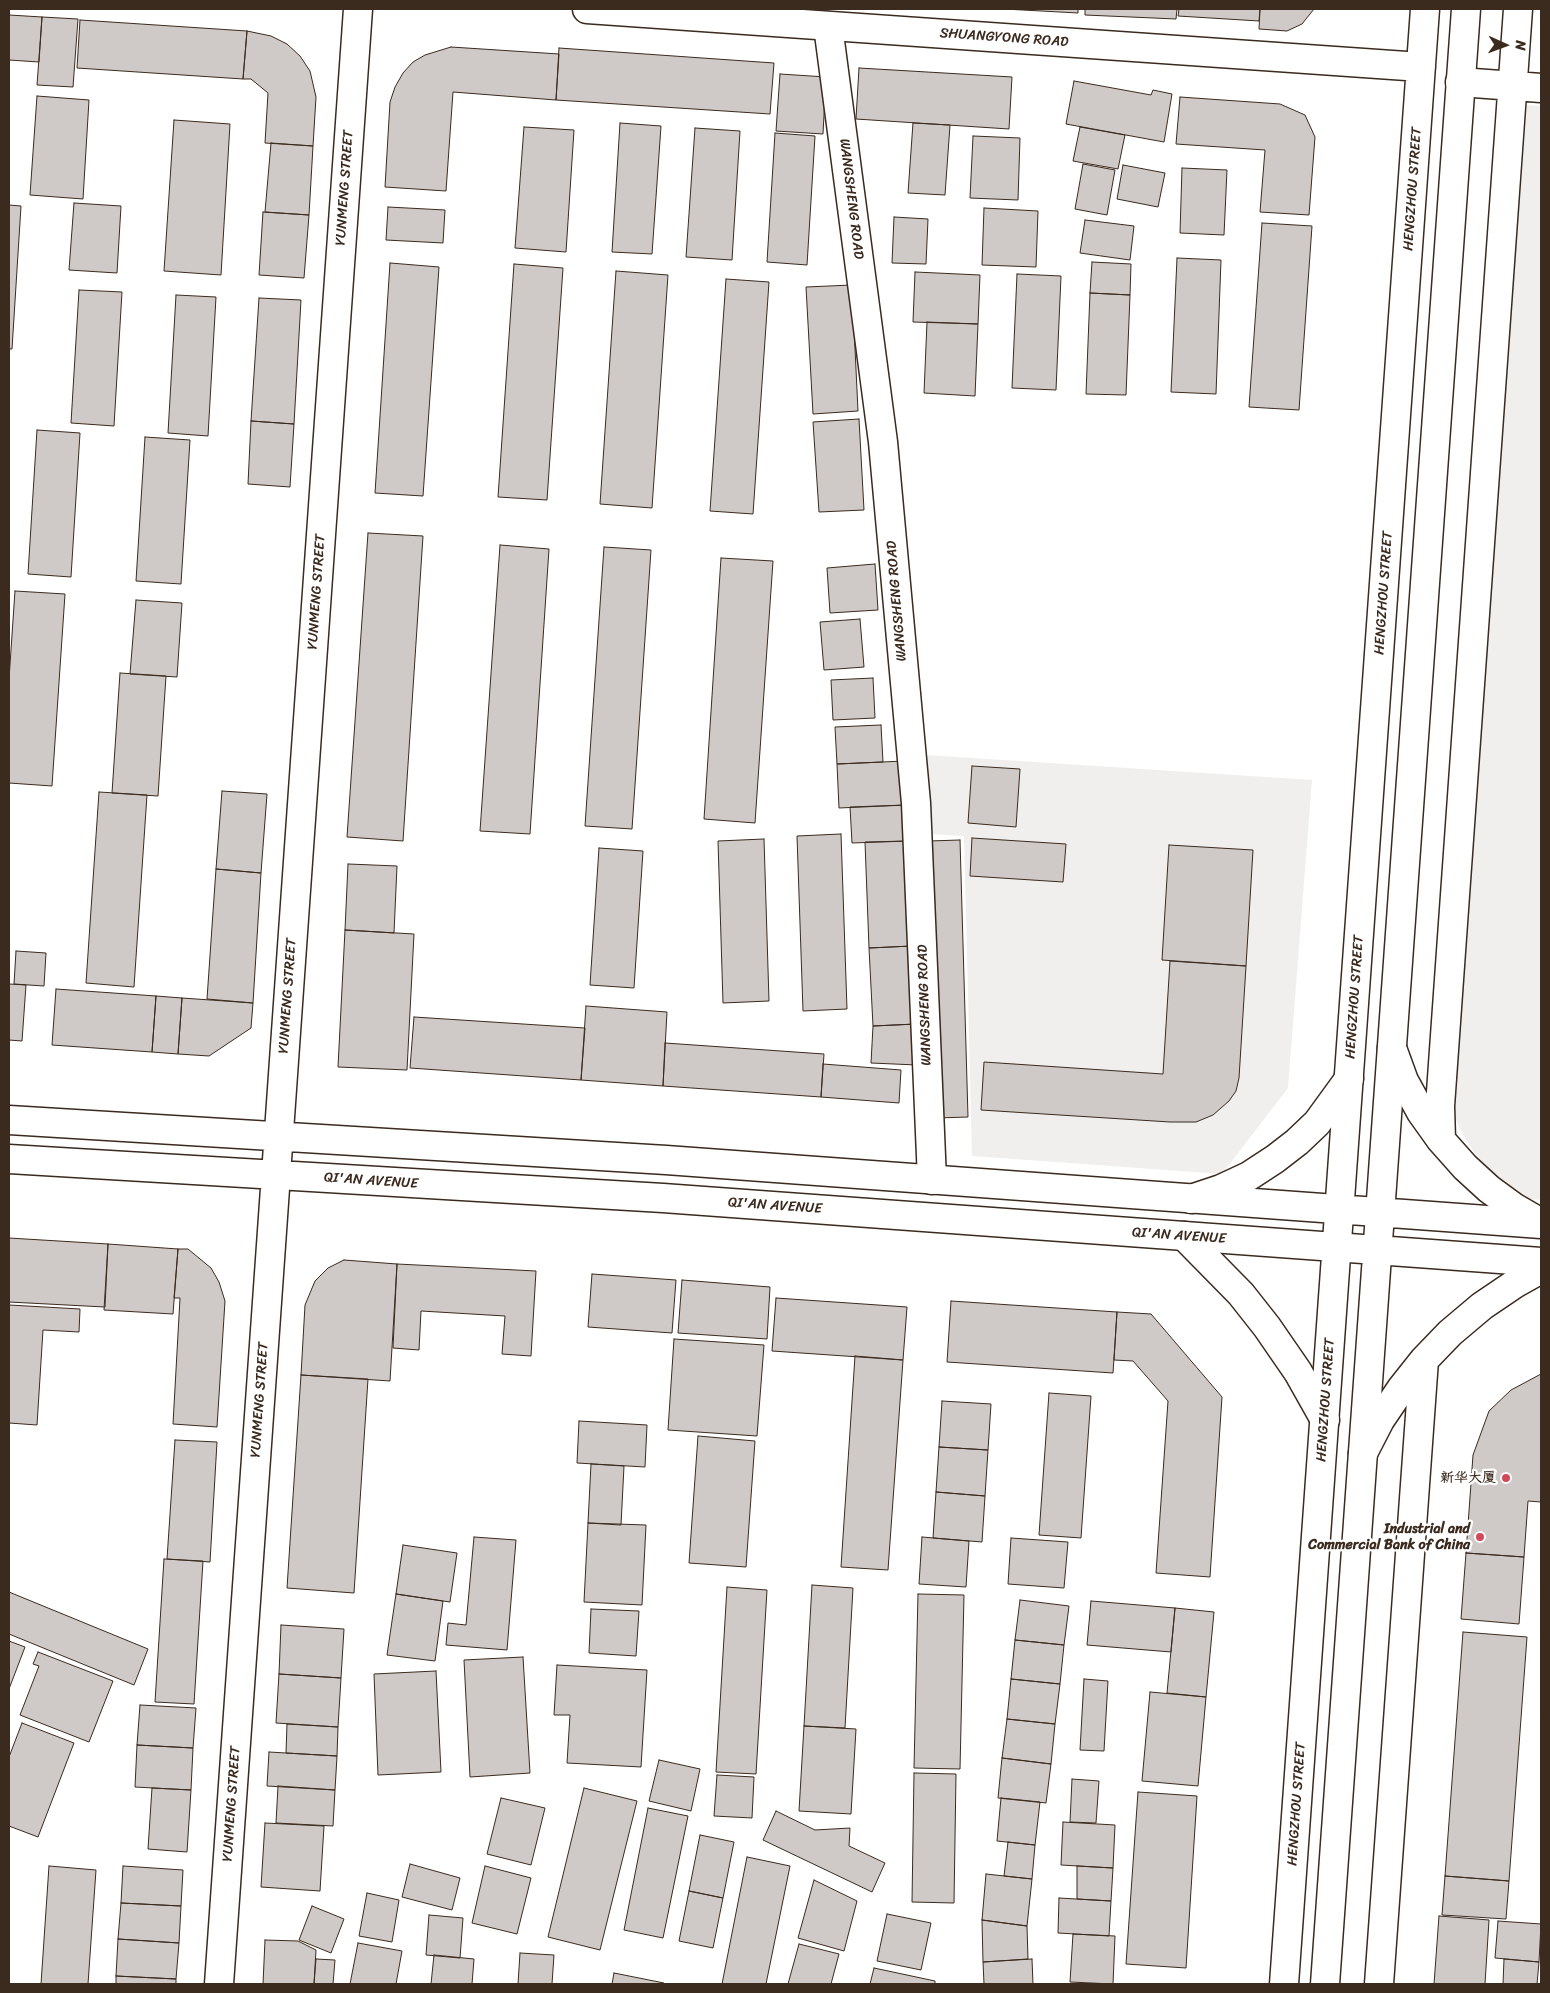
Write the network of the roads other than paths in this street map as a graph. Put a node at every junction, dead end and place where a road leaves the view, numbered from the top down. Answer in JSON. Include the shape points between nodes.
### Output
{"nodes":[{"id":1,"x":358,"y":9,"type":"edge"},
{"id":2,"x":587,"y":9,"type":"edge"},
{"id":3,"x":1426,"y":9,"type":"edge"},
{"id":4,"x":1466,"y":9,"type":"edge"},
{"id":5,"x":1518,"y":9,"type":"edge"},
{"id":6,"x":828,"y":26,"type":"junction"},
{"id":7,"x":1421,"y":67,"type":"junction"},
{"id":8,"x":1460,"y":82,"type":"junction"},
{"id":9,"x":1512,"y":86,"type":"junction"},
{"id":10,"x":1541,"y":88,"type":"edge"},
{"id":11,"x":1392,"y":1048,"type":"junction"},
{"id":12,"x":1349,"y":1079,"type":"junction"},
{"id":13,"x":9,"y":1120,"type":"edge"},
{"id":14,"x":278,"y":1137,"type":"junction"},
{"id":15,"x":1441,"y":1140,"type":"junction"},
{"id":16,"x":9,"y":1159,"type":"edge"},
{"id":17,"x":276,"y":1175,"type":"junction"},
{"id":18,"x":932,"y":1180,"type":"junction"},
{"id":19,"x":1191,"y":1199,"type":"junction"},
{"id":20,"x":1340,"y":1210,"type":"junction"},
{"id":21,"x":1380,"y":1212,"type":"junction"},
{"id":22,"x":1541,"y":1224,"type":"edge"},
{"id":23,"x":1184,"y":1236,"type":"junction"},
{"id":24,"x":1338,"y":1247,"type":"junction"},
{"id":25,"x":1378,"y":1251,"type":"junction"},
{"id":26,"x":1541,"y":1262,"type":"edge"},
{"id":27,"x":1541,"y":1269,"type":"edge"},
{"id":28,"x":1424,"y":1360,"type":"junction"},
{"id":29,"x":1325,"y":1420,"type":"junction"},
{"id":30,"x":1363,"y":1453,"type":"junction"},
{"id":31,"x":219,"y":1984,"type":"edge"},
{"id":32,"x":1284,"y":1984,"type":"edge"},
{"id":33,"x":1325,"y":1984,"type":"edge"},
{"id":34,"x":1379,"y":1984,"type":"edge"}],
"edges":[{"from":1,"to":14,"type":"main road","name":"YUNMENG STREET"},
{"from":2,"to":6,"type":"main road","name":"SHUANGYONG ROAD"},
{"from":3,"to":7,"type":"main road","name":"HENGZHOU STREET"},
{"from":4,"to":8,"type":"main road"},
{"from":5,"to":9,"type":"main road"},
{"from":6,"to":7,"type":"main road","name":"SHUANGYONG ROAD"},
{"from":6,"to":18,"type":"main road","name":"WANGSHENG ROAD","via":[[883,442],[914,783]]},
{"from":7,"to":12,"type":"main road","name":"HENGZHOU STREET"},
{"from":8,"to":9,"type":"main road"},
{"from":8,"to":11,"type":"main road"},
{"from":9,"to":10,"type":"main road"},
{"from":9,"to":15,"type":"main road","via":[[1441,1096]]},
{"from":11,"to":15,"type":"main road","via":[[1404,1081]]},
{"from":11,"to":21,"type":"main road"},
{"from":12,"to":19,"type":"main road","via":[[1317,1123],[1275,1159],[1249,1176]]},
{"from":12,"to":20,"type":"main road","name":"HENGZHOU STREET"},
{"from":13,"to":14,"type":"main road"},
{"from":14,"to":17,"type":"main road","name":"YUNMENG STREET"},
{"from":14,"to":18,"type":"main road","via":[[666,1160]]},
{"from":15,"to":22,"type":"main road","via":[[1489,1189]]},
{"from":16,"to":17,"type":"main road","name":"QI'AN AVENUE"},
{"from":17,"to":23,"type":"main road","name":"QI'AN AVENUE","via":[[664,1198]]},
{"from":17,"to":31,"type":"main road","name":"YUNMENG STREET"},
{"from":18,"to":19,"type":"main road"},
{"from":19,"to":20,"type":"main road"},
{"from":20,"to":21,"type":"main road"},
{"from":20,"to":24,"type":"main road","name":"HENGZHOU STREET"},
{"from":21,"to":22,"type":"main road"},
{"from":21,"to":25,"type":"main road"},
{"from":23,"to":24,"type":"main road","name":"QI'AN AVENUE"},
{"from":23,"to":29,"type":"main road","via":[[1241,1294],[1267,1327]]},
{"from":24,"to":25,"type":"main road","name":"QI'AN AVENUE"},
{"from":24,"to":29,"type":"main road","name":"HENGZHOU STREET"},
{"from":25,"to":26,"type":"main road","name":"QI'AN AVENUE"},
{"from":25,"to":30,"type":"main road"},
{"from":27,"to":28,"type":"main road","via":[[1482,1306]]},
{"from":28,"to":30,"type":"main road","via":[[1391,1405]]},
{"from":28,"to":34,"type":"main road"},
{"from":29,"to":32,"type":"main road","name":"HENGZHOU STREET"},
{"from":30,"to":33,"type":"main road"}]}
